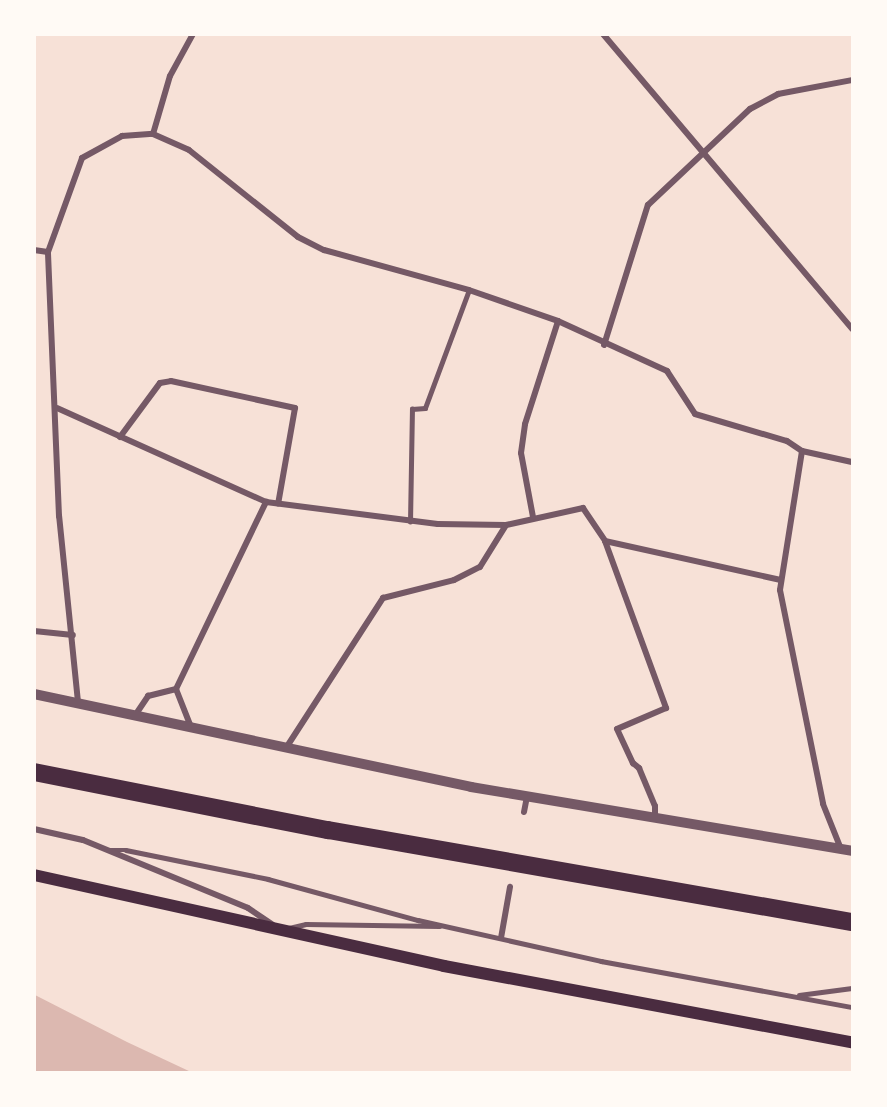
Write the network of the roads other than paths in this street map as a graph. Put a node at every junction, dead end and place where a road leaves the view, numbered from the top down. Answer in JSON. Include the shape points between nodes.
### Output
{"nodes":[{"id":1,"x":193,"y":34,"type":"edge"},
{"id":2,"x":603,"y":34,"type":"edge"},
{"id":3,"x":852,"y":80,"type":"edge"},
{"id":4,"x":153,"y":134,"type":"junction"},
{"id":5,"x":702,"y":153,"type":"junction"},
{"id":6,"x":34,"y":250,"type":"edge"},
{"id":7,"x":48,"y":252,"type":"junction"},
{"id":8,"x":469,"y":290,"type":"junction"},
{"id":9,"x":558,"y":321,"type":"junction"},
{"id":10,"x":852,"y":329,"type":"edge"},
{"id":11,"x":604,"y":345,"type":"junction"},
{"id":12,"x":57,"y":408,"type":"junction"},
{"id":13,"x":120,"y":436,"type":"junction"},
{"id":14,"x":802,"y":451,"type":"junction"},
{"id":15,"x":852,"y":462,"type":"edge"},
{"id":16,"x":266,"y":502,"type":"junction"},
{"id":17,"x":278,"y":504,"type":"junction"},
{"id":18,"x":533,"y":518,"type":"junction"},
{"id":19,"x":410,"y":522,"type":"junction"},
{"id":20,"x":506,"y":525,"type":"junction"},
{"id":21,"x":605,"y":541,"type":"junction"},
{"id":22,"x":781,"y":580,"type":"junction"},
{"id":23,"x":34,"y":631,"type":"edge"},
{"id":24,"x":73,"y":635,"type":"junction"},
{"id":25,"x":176,"y":689,"type":"junction"},
{"id":26,"x":34,"y":694,"type":"edge"},
{"id":27,"x":78,"y":702,"type":"junction"},
{"id":28,"x":136,"y":714,"type":"junction"},
{"id":29,"x":191,"y":727,"type":"junction"},
{"id":30,"x":286,"y":748,"type":"junction"},
{"id":31,"x":34,"y":772,"type":"edge"},
{"id":32,"x":527,"y":796,"type":"junction"},
{"id":33,"x":524,"y":812,"type":"dead end"},
{"id":34,"x":655,"y":817,"type":"junction"},
{"id":35,"x":34,"y":829,"type":"edge"},
{"id":36,"x":841,"y":849,"type":"junction"},
{"id":37,"x":104,"y":850,"type":"junction"},
{"id":38,"x":852,"y":851,"type":"edge"},
{"id":39,"x":34,"y":875,"type":"edge"},
{"id":40,"x":510,"y":887,"type":"dead end"},
{"id":41,"x":852,"y":922,"type":"edge"},
{"id":42,"x":442,"y":925,"type":"junction"},
{"id":43,"x":280,"y":929,"type":"junction"},
{"id":44,"x":501,"y":938,"type":"junction"},
{"id":45,"x":852,"y":988,"type":"edge"},
{"id":46,"x":794,"y":996,"type":"junction"},
{"id":47,"x":852,"y":1007,"type":"edge"},
{"id":48,"x":852,"y":1042,"type":"edge"}],
"edges":[{"from":1,"to":4,"type":"street","via":[[170,76]]},
{"from":2,"to":5,"type":"street"},
{"from":3,"to":5,"type":"street","via":[[777,94],[750,110]]},
{"from":4,"to":7,"type":"street","via":[[122,136],[82,158]]},
{"from":4,"to":8,"type":"street","via":[[189,150],[298,237],[324,250]]},
{"from":5,"to":10,"type":"street"},
{"from":5,"to":11,"type":"street","via":[[648,205]]},
{"from":6,"to":7,"type":"street"},
{"from":7,"to":12,"type":"street"},
{"from":8,"to":9,"type":"street"},
{"from":8,"to":19,"type":"lane","via":[[426,408],[412,410]]},
{"from":9,"to":11,"type":"street"},
{"from":9,"to":18,"type":"street","via":[[522,443]]},
{"from":11,"to":14,"type":"street","via":[[667,371],[694,414],[787,441]]},
{"from":12,"to":13,"type":"street"},
{"from":12,"to":24,"type":"street","via":[[59,516]]},
{"from":13,"to":16,"type":"street"},
{"from":13,"to":17,"type":"street","via":[[160,383],[171,381],[296,408]]},
{"from":14,"to":15,"type":"street"},
{"from":14,"to":22,"type":"street"},
{"from":16,"to":17,"type":"street"},
{"from":16,"to":25,"type":"street"},
{"from":17,"to":19,"type":"street"},
{"from":18,"to":20,"type":"street"},
{"from":18,"to":21,"type":"street","via":[[583,507]]},
{"from":19,"to":20,"type":"street"},
{"from":20,"to":30,"type":"street","via":[[480,567],[454,580],[383,598]]},
{"from":21,"to":22,"type":"street"},
{"from":21,"to":34,"type":"street","via":[[666,708],[617,729],[639,768],[655,806]]},
{"from":22,"to":36,"type":"street","via":[[784,615],[823,804]]},
{"from":23,"to":24,"type":"street"},
{"from":24,"to":27,"type":"street"},
{"from":25,"to":28,"type":"street","via":[[148,696]]},
{"from":25,"to":29,"type":"street"},
{"from":26,"to":27,"type":"street"},
{"from":27,"to":28,"type":"street"},
{"from":28,"to":29,"type":"street"},
{"from":29,"to":30,"type":"street"},
{"from":30,"to":32,"type":"street"},
{"from":31,"to":41,"type":"highway","via":[[339,832]]},
{"from":32,"to":33,"type":"street"},
{"from":32,"to":34,"type":"street"},
{"from":34,"to":36,"type":"street"},
{"from":35,"to":37,"type":"street","via":[[83,840]]},
{"from":36,"to":38,"type":"street"},
{"from":37,"to":42,"type":"lane","via":[[126,850],[268,879]]},
{"from":37,"to":43,"type":"street","via":[[248,908]]},
{"from":39,"to":43,"type":"main road"},
{"from":40,"to":44,"type":"street"},
{"from":42,"to":43,"type":"lane","via":[[423,928],[306,924]]},
{"from":42,"to":44,"type":"lane"},
{"from":43,"to":48,"type":"main road","via":[[584,994]]},
{"from":44,"to":46,"type":"lane"},
{"from":45,"to":46,"type":"lane"},
{"from":46,"to":47,"type":"lane"}]}
